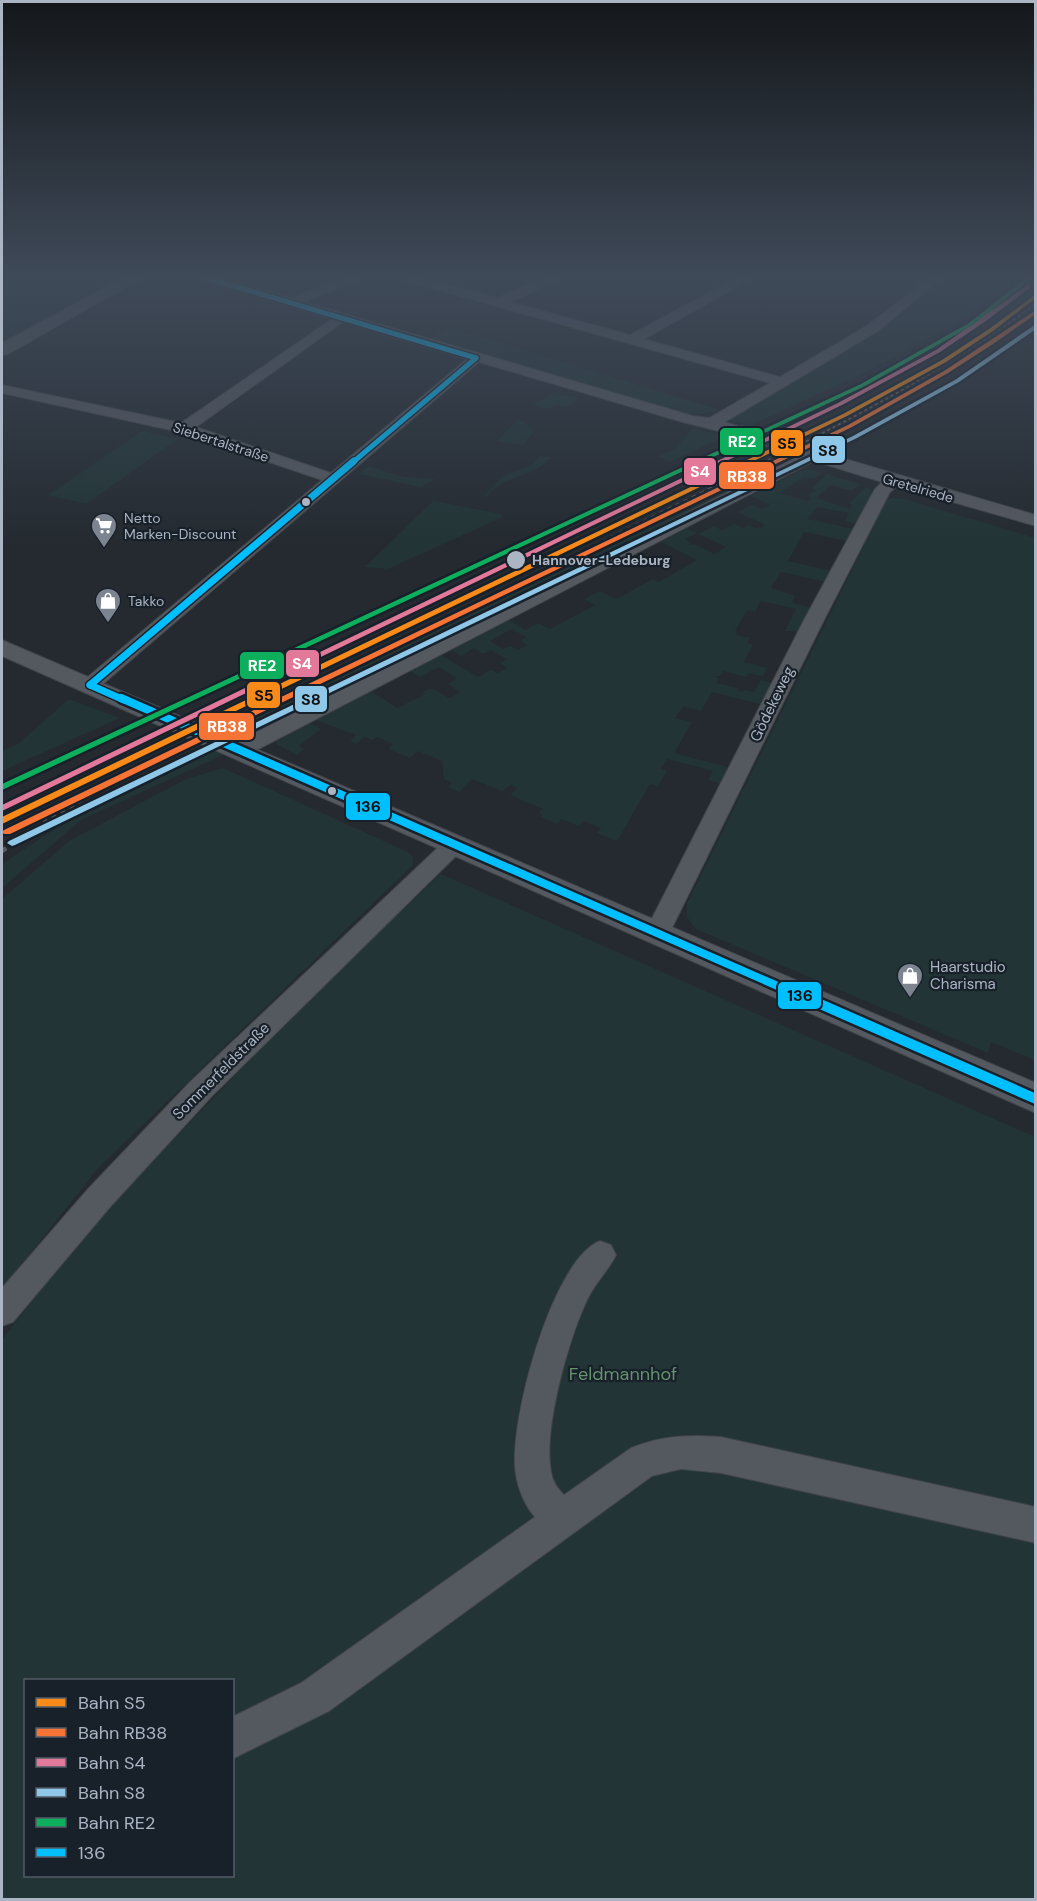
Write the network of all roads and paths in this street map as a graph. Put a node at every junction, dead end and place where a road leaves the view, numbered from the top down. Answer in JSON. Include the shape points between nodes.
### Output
{"nodes":[{"id":1,"x":272,"y":367,"type":"edge"},
{"id":2,"x":466,"y":367,"type":"edge"},
{"id":3,"x":506,"y":367,"type":"edge"},
{"id":4,"x":730,"y":367,"type":"edge"},
{"id":5,"x":808,"y":367,"type":"edge"},
{"id":6,"x":783,"y":382,"type":"junction"},
{"id":7,"x":2,"y":389,"type":"edge"},
{"id":8,"x":712,"y":423,"type":"junction"},
{"id":9,"x":184,"y":428,"type":"junction"},
{"id":10,"x":740,"y":431,"type":"tunnel mouth"},
{"id":11,"x":333,"y":478,"type":"junction"},
{"id":12,"x":893,"y":481,"type":"junction"},
{"id":13,"x":1035,"y":521,"type":"edge"},
{"id":14,"x":2,"y":647,"type":"edge"},
{"id":15,"x":90,"y":685,"type":"junction"},
{"id":16,"x":238,"y":750,"type":"junction"},
{"id":17,"x":455,"y":844,"type":"junction"},
{"id":18,"x":658,"y":932,"type":"junction"},
{"id":19,"x":1035,"y":1099,"type":"edge"},
{"id":20,"x":600,"y":1255,"type":"dead end"},
{"id":21,"x":2,"y":1311,"type":"edge"},
{"id":22,"x":561,"y":1518,"type":"junction"},
{"id":23,"x":1035,"y":1526,"type":"edge"},
{"id":24,"x":234,"y":1738,"type":"edge"}],
"edges":[{"from":1,"to":9,"type":"street"},
{"from":2,"to":11,"type":"street"},
{"from":3,"to":8,"type":"street"},
{"from":4,"to":6,"type":"street"},
{"from":5,"to":6,"type":"street"},
{"from":6,"to":8,"type":"street"},
{"from":7,"to":9,"type":"street","name":"Siebertalstraße"},
{"from":8,"to":10,"type":"street"},
{"from":9,"to":11,"type":"street","name":"Siebertalstraße"},
{"from":11,"to":15,"type":"street"},
{"from":12,"to":13,"type":"street","name":"Gretelriede"},
{"from":12,"to":16,"type":"street","name":"Gretelriede","via":[[807,454]]},
{"from":12,"to":18,"type":"street","name":"Gödekeweg","via":[[884,489],[814,620]]},
{"from":14,"to":15,"type":"street"},
{"from":15,"to":16,"type":"street"},
{"from":16,"to":17,"type":"street"},
{"from":17,"to":18,"type":"street"},
{"from":17,"to":21,"type":"street","name":"Sommerfeldstraße","via":[[201,1089],[99,1198]]},
{"from":18,"to":19,"type":"street"},
{"from":20,"to":22,"type":"street","via":[[575,1292],[545,1374],[533,1431],[531,1464],[539,1494]]},
{"from":22,"to":23,"type":"street","via":[[644,1460],[681,1452],[721,1455]]},
{"from":22,"to":24,"type":"street","via":[[315,1697]]}]}
